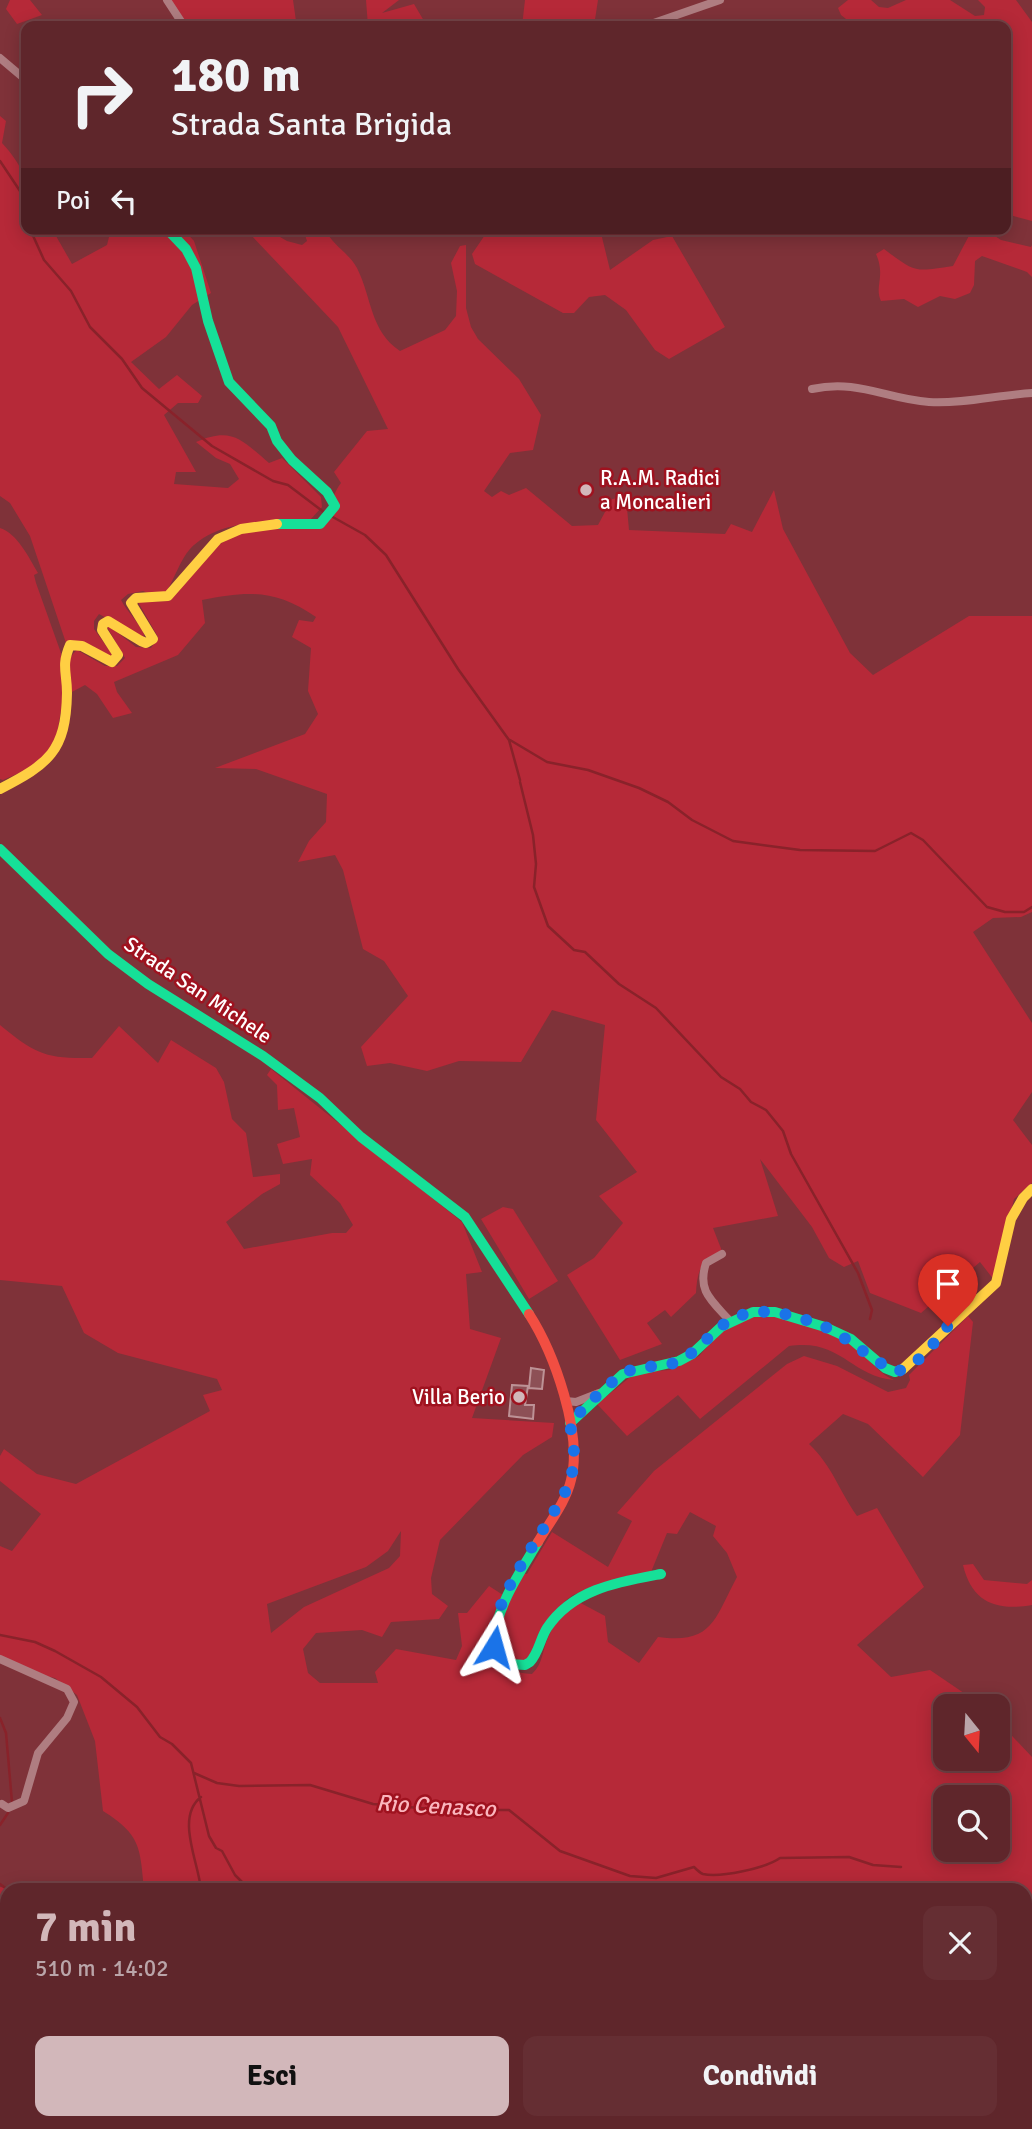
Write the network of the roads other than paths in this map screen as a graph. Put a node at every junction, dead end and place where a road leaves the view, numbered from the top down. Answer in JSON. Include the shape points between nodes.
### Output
{"nodes":[{"id":1,"x":167,"y":0,"type":"edge"},
{"id":2,"x":720,"y":0,"type":"edge"},
{"id":3,"x":181,"y":21,"type":"edge"},
{"id":4,"x":659,"y":21,"type":"edge"},
{"id":5,"x":0,"y":58,"type":"edge"},
{"id":6,"x":21,"y":76,"type":"edge"},
{"id":7,"x":173,"y":235,"type":"edge"},
{"id":8,"x":812,"y":389,"type":"dead end"},
{"id":9,"x":1032,"y":393,"type":"edge"},
{"id":10,"x":0,"y":789,"type":"edge"},
{"id":11,"x":0,"y":849,"type":"edge"},
{"id":12,"x":1032,"y":1189,"type":"edge"},
{"id":13,"x":722,"y":1254,"type":"dead end"},
{"id":14,"x":730,"y":1321,"type":"junction"},
{"id":15,"x":607,"y":1389,"type":"junction"},
{"id":16,"x":566,"y":1401,"type":"junction"},
{"id":17,"x":570,"y":1423,"type":"junction"},
{"id":18,"x":661,"y":1574,"type":"dead end"},
{"id":19,"x":0,"y":1659,"type":"edge"},
{"id":20,"x":2,"y":1804,"type":"dead end"}],
"edges":[{"from":1,"to":3,"type":"street"},
{"from":2,"to":4,"type":"street"},
{"from":5,"to":6,"type":"street"},
{"from":7,"to":10,"type":"street","via":[[196,268],[229,382],[335,506],[323,522],[258,526],[219,538],[168,597],[136,598],[131,603],[153,639],[146,643],[135,640],[117,625],[103,624],[102,630],[118,655],[112,662],[86,646],[70,645],[63,662],[68,693],[60,743],[40,768]]},
{"from":8,"to":9,"type":"street","via":[[844,384],[932,402]]},
{"from":11,"to":16,"type":"street","name":"Strada San Michele","via":[[108,954],[263,1056],[465,1217],[539,1330]]},
{"from":12,"to":14,"type":"street","via":[[1018,1200],[1012,1215],[996,1283],[905,1368],[895,1372],[885,1368],[851,1339],[792,1316],[765,1310]]},
{"from":13,"to":14,"type":"street","via":[[706,1263],[701,1279],[707,1295]]},
{"from":14,"to":15,"type":"street","via":[[679,1361],[631,1370]]},
{"from":15,"to":16,"type":"street","via":[[576,1402]]},
{"from":15,"to":17,"type":"street"},
{"from":16,"to":17,"type":"street","name":"Strada San Michele"},
{"from":17,"to":18,"type":"street","name":"Strada San Michele","via":[[575,1459],[570,1482],[500,1608],[494,1647],[511,1664],[525,1665],[537,1656],[544,1634],[568,1601]]},
{"from":19,"to":20,"type":"street","via":[[67,1689],[74,1702],[67,1718],[38,1753],[24,1801],[8,1808]]}]}
